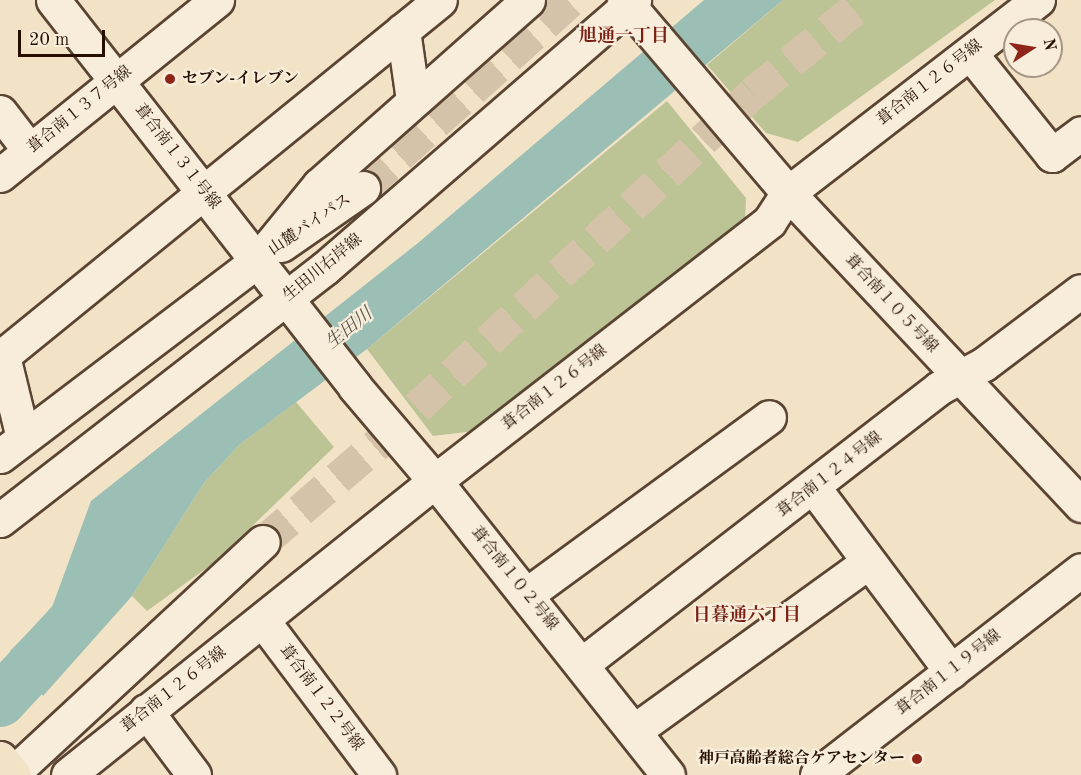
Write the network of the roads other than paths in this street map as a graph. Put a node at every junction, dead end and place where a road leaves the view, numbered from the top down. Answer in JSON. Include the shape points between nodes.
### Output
{"nodes":[{"id":1,"x":53,"y":0,"type":"edge"},
{"id":2,"x":217,"y":0,"type":"edge"},
{"id":3,"x":440,"y":0,"type":"edge"},
{"id":4,"x":528,"y":0,"type":"edge"},
{"id":5,"x":1038,"y":0,"type":"edge"},
{"id":6,"x":635,"y":7,"type":"edge"},
{"id":7,"x":403,"y":30,"type":"junction"},
{"id":8,"x":970,"y":52,"type":"junction"},
{"id":9,"x":118,"y":80,"type":"junction"},
{"id":10,"x":413,"y":100,"type":"junction"},
{"id":11,"x":0,"y":112,"type":"edge"},
{"id":12,"x":1081,"y":134,"type":"edge"},
{"id":13,"x":30,"y":151,"type":"junction"},
{"id":14,"x":0,"y":175,"type":"edge"},
{"id":15,"x":363,"y":188,"type":"tunnel mouth"},
{"id":16,"x":206,"y":193,"type":"junction"},
{"id":17,"x":788,"y":193,"type":"junction"},
{"id":18,"x":257,"y":261,"type":"junction"},
{"id":19,"x":1081,"y":291,"type":"edge"},
{"id":20,"x":293,"y":307,"type":"junction"},
{"id":21,"x":1,"y":357,"type":"edge"},
{"id":22,"x":960,"y":378,"type":"junction"},
{"id":23,"x":355,"y":387,"type":"joint"},
{"id":24,"x":769,"y":417,"type":"dead end"},
{"id":25,"x":11,"y":447,"type":"edge"},
{"id":26,"x":435,"y":481,"type":"junction"},
{"id":27,"x":814,"y":488,"type":"junction"},
{"id":28,"x":1081,"y":504,"type":"edge"},
{"id":29,"x":0,"y":520,"type":"edge"},
{"id":30,"x":263,"y":542,"type":"tunnel mouth"},
{"id":31,"x":868,"y":562,"type":"junction"},
{"id":32,"x":1081,"y":570,"type":"edge"},
{"id":33,"x":526,"y":595,"type":"junction"},
{"id":34,"x":263,"y":621,"type":"junction"},
{"id":35,"x":582,"y":664,"type":"junction"},
{"id":36,"x":951,"y":672,"type":"junction"},
{"id":37,"x":146,"y":711,"type":"junction"},
{"id":38,"x":634,"y":731,"type":"junction"},
{"id":39,"x":9,"y":770,"type":"edge"},
{"id":40,"x":68,"y":775,"type":"edge"},
{"id":41,"x":194,"y":775,"type":"edge"},
{"id":42,"x":379,"y":775,"type":"edge"},
{"id":43,"x":668,"y":775,"type":"edge"},
{"id":44,"x":817,"y":775,"type":"edge"}],
"edges":[{"from":1,"to":9,"type":"street","name":"葺合南１３１号線"},
{"from":2,"to":9,"type":"street","name":"葺合南１３７号線"},
{"from":3,"to":7,"type":"street"},
{"from":4,"to":10,"type":"street"},
{"from":5,"to":8,"type":"street","name":"葺合南１２６号線"},
{"from":6,"to":17,"type":"street","name":"葺合南１０５号線","via":[[706,99]]},
{"from":6,"to":20,"type":"street","name":"生田川右岸線"},
{"from":7,"to":10,"type":"street"},
{"from":7,"to":16,"type":"street"},
{"from":8,"to":12,"type":"street","via":[[1052,155]]},
{"from":8,"to":17,"type":"street","name":"葺合南１２６号線"},
{"from":9,"to":13,"type":"street","name":"葺合南１３７号線"},
{"from":9,"to":16,"type":"street","name":"葺合南１３１号線"},
{"from":10,"to":18,"type":"street","via":[[319,185]]},
{"from":11,"to":13,"type":"street"},
{"from":13,"to":14,"type":"street","name":"葺合南１３７号線"},
{"from":15,"to":18,"type":"street","name":"山麓バイパス"},
{"from":16,"to":18,"type":"street","name":"葺合南１３１号線"},
{"from":16,"to":21,"type":"street"},
{"from":17,"to":22,"type":"street","name":"葺合南１０５号線"},
{"from":17,"to":26,"type":"street","name":"葺合南１２６号線","via":[[769,222]]},
{"from":18,"to":20,"type":"street","name":"葺合南１３１号線"},
{"from":18,"to":25,"type":"street"},
{"from":19,"to":22,"type":"street","name":"葺合南１２４号線"},
{"from":20,"to":23,"type":"street","name":"葺合南１３１号線"},
{"from":20,"to":29,"type":"street","name":"生田川右岸線"},
{"from":21,"to":25,"type":"street"},
{"from":22,"to":27,"type":"street","name":"葺合南１２４号線","via":[[939,388]]},
{"from":22,"to":28,"type":"street","name":"葺合南１０５号線"},
{"from":23,"to":26,"type":"street","name":"葺合南１０２号線"},
{"from":24,"to":33,"type":"street"},
{"from":26,"to":33,"type":"street","name":"葺合南１０２号線"},
{"from":26,"to":34,"type":"street","name":"葺合南１２６号線"},
{"from":27,"to":31,"type":"street"},
{"from":27,"to":35,"type":"street","name":"葺合南１２４号線"},
{"from":30,"to":39,"type":"street"},
{"from":31,"to":36,"type":"street"},
{"from":31,"to":38,"type":"street"},
{"from":32,"to":36,"type":"street","name":"葺合南１１９号線"},
{"from":33,"to":35,"type":"street","name":"葺合南１０２号線"},
{"from":34,"to":37,"type":"street","name":"葺合南１２６号線"},
{"from":34,"to":42,"type":"street","name":"葺合南１２２号線"},
{"from":35,"to":38,"type":"street","name":"葺合南１０２号線"},
{"from":36,"to":44,"type":"street","name":"葺合南１１９号線"},
{"from":37,"to":40,"type":"street","name":"葺合南１２６号線"},
{"from":37,"to":41,"type":"street"},
{"from":38,"to":43,"type":"street","name":"葺合南１０２号線"}]}
